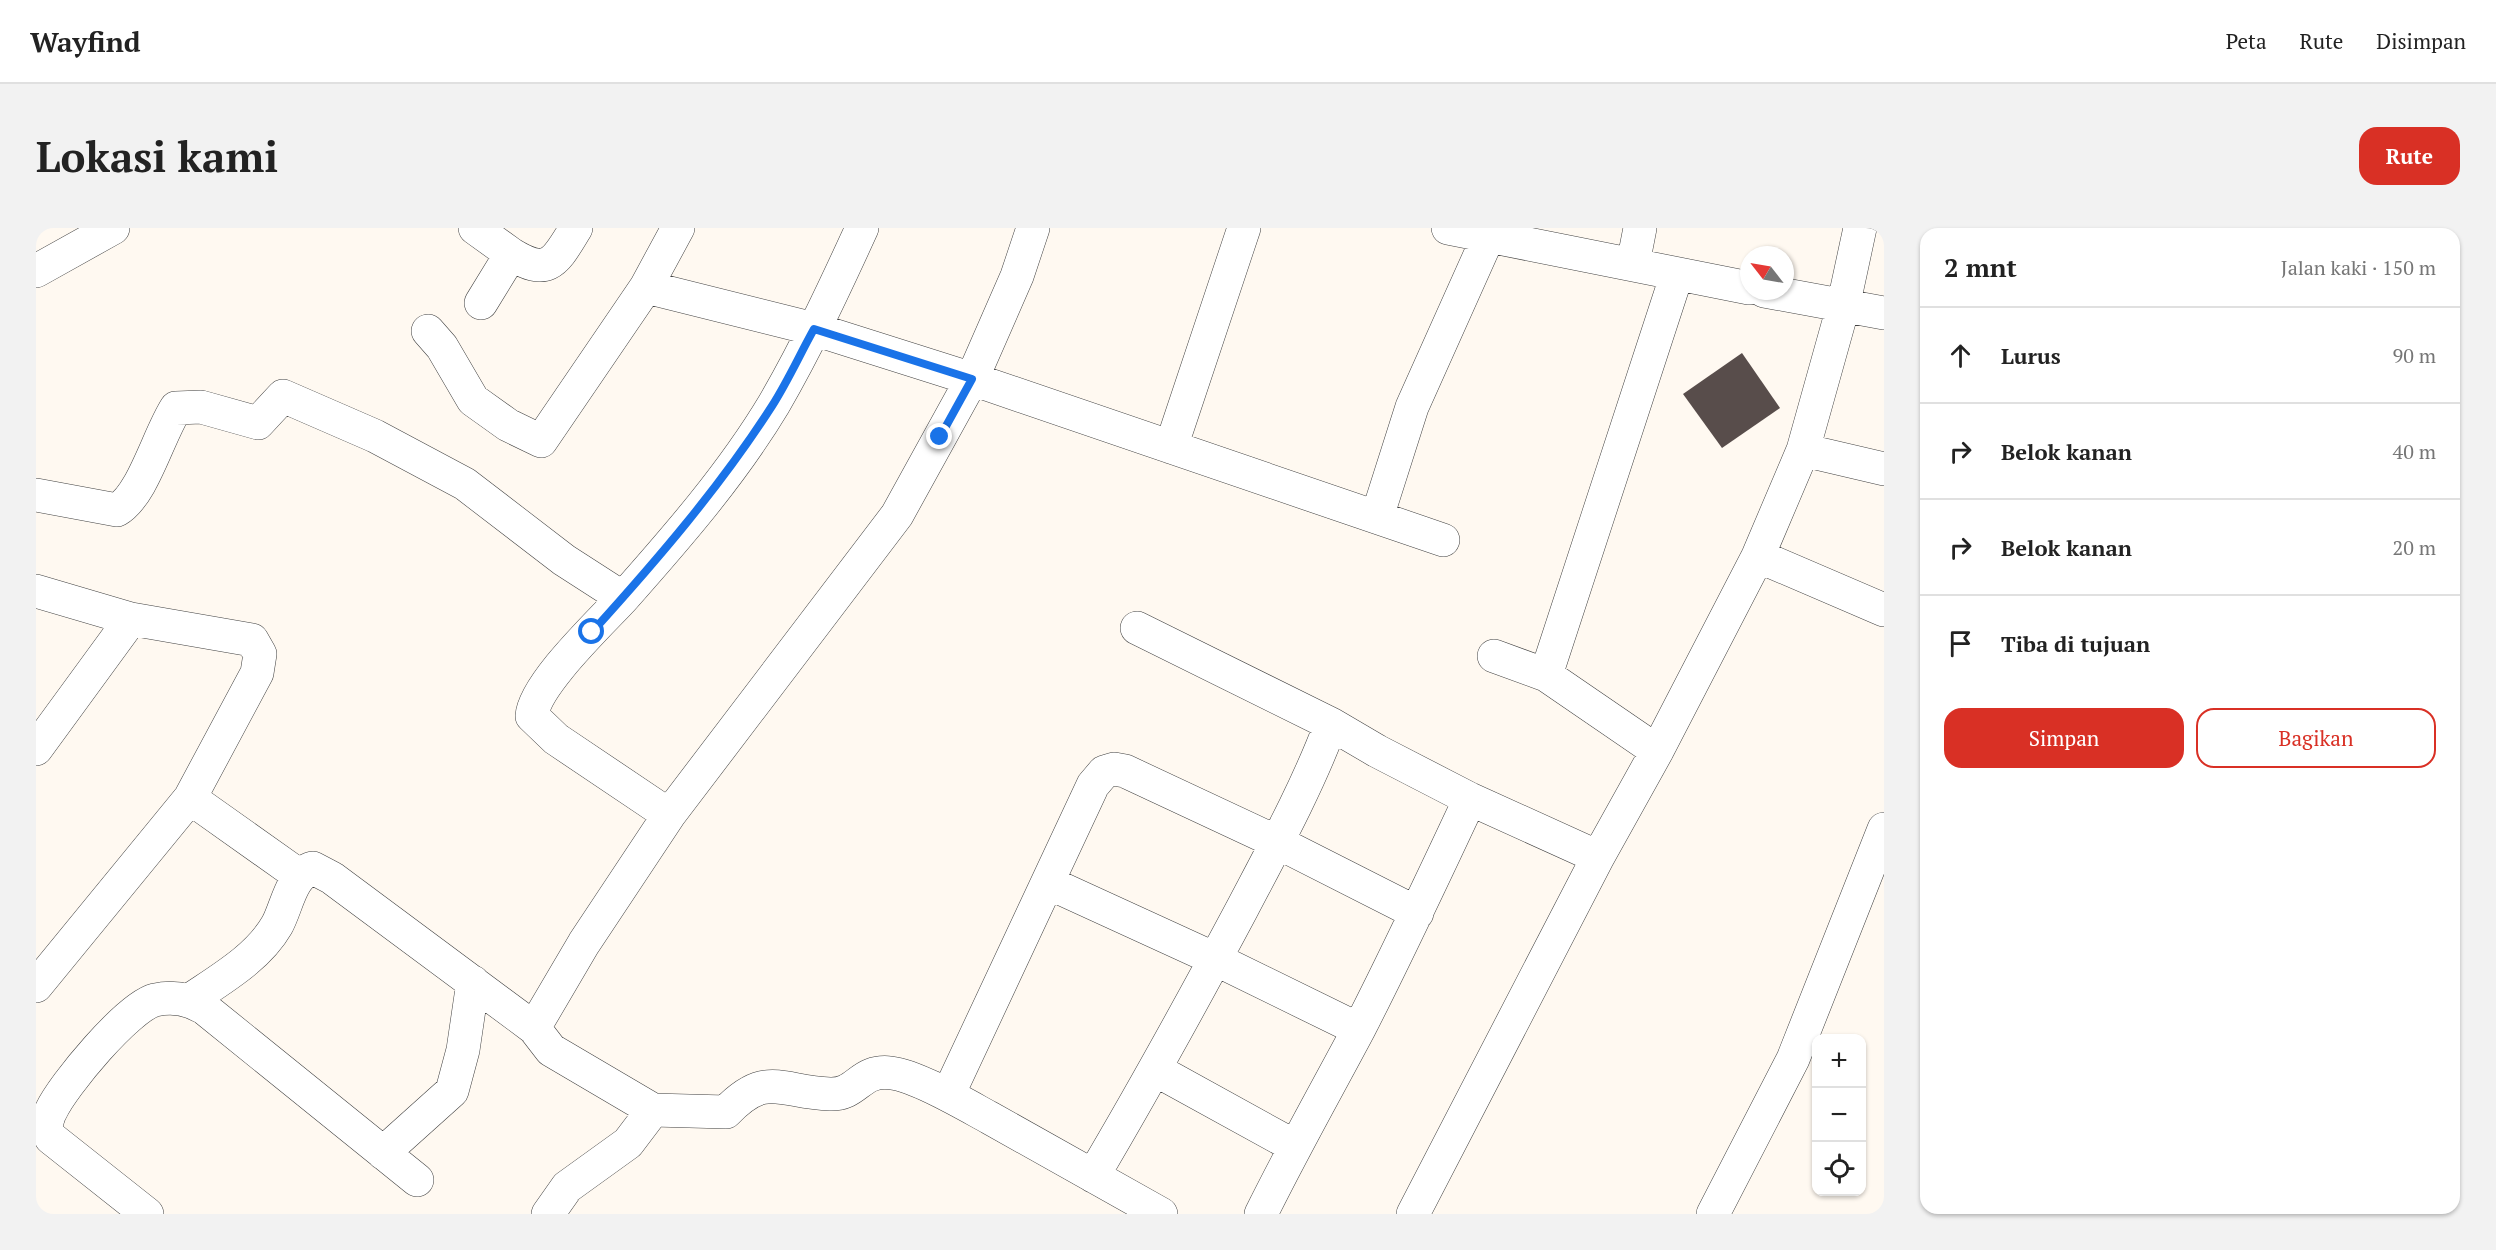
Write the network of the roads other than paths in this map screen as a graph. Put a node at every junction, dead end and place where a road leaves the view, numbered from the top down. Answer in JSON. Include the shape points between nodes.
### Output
{"nodes":[{"id":1,"x":113,"y":228,"type":"edge"},
{"id":2,"x":475,"y":228,"type":"edge"},
{"id":3,"x":576,"y":228,"type":"edge"},
{"id":4,"x":678,"y":228,"type":"edge"},
{"id":5,"x":862,"y":228,"type":"edge"},
{"id":6,"x":1033,"y":228,"type":"edge"},
{"id":7,"x":1244,"y":228,"type":"edge"},
{"id":8,"x":1448,"y":228,"type":"edge"},
{"id":9,"x":1640,"y":228,"type":"edge"},
{"id":10,"x":1860,"y":228,"type":"edge"},
{"id":11,"x":1489,"y":235,"type":"junction"},
{"id":12,"x":511,"y":254,"type":"junction"},
{"id":13,"x":1633,"y":264,"type":"junction"},
{"id":14,"x":36,"y":271,"type":"edge"},
{"id":15,"x":1677,"y":274,"type":"junction"},
{"id":16,"x":1740,"y":286,"type":"edge"},
{"id":17,"x":646,"y":287,"type":"junction"},
{"id":18,"x":1794,"y":297,"type":"edge"},
{"id":19,"x":481,"y":303,"type":"dead end"},
{"id":20,"x":1843,"y":307,"type":"junction"},
{"id":21,"x":1884,"y":313,"type":"edge"},
{"id":22,"x":814,"y":329,"type":"junction"},
{"id":23,"x":428,"y":331,"type":"dead end"},
{"id":24,"x":972,"y":379,"type":"junction"},
{"id":25,"x":1171,"y":447,"type":"junction"},
{"id":26,"x":1803,"y":450,"type":"junction"},
{"id":27,"x":1884,"y":469,"type":"edge"},
{"id":28,"x":36,"y":495,"type":"edge"},
{"id":29,"x":1377,"y":517,"type":"junction"},
{"id":30,"x":1443,"y":540,"type":"dead end"},
{"id":31,"x":1758,"y":556,"type":"junction"},
{"id":32,"x":36,"y":591,"type":"edge"},
{"id":33,"x":623,"y":598,"type":"junction"},
{"id":34,"x":1884,"y":610,"type":"edge"},
{"id":35,"x":131,"y":619,"type":"junction"},
{"id":36,"x":1137,"y":628,"type":"dead end"},
{"id":37,"x":1494,"y":656,"type":"dead end"},
{"id":38,"x":1546,"y":675,"type":"junction"},
{"id":39,"x":1331,"y":724,"type":"junction"},
{"id":40,"x":36,"y":749,"type":"edge"},
{"id":41,"x":1657,"y":751,"type":"junction"},
{"id":42,"x":190,"y":798,"type":"junction"},
{"id":43,"x":1470,"y":799,"type":"junction"},
{"id":44,"x":669,"y":814,"type":"junction"},
{"id":45,"x":1884,"y":829,"type":"edge"},
{"id":46,"x":1277,"y":842,"type":"junction"},
{"id":47,"x":1598,"y":857,"type":"junction"},
{"id":48,"x":300,"y":876,"type":"junction"},
{"id":49,"x":1049,"y":883,"type":"junction"},
{"id":50,"x":1417,"y":913,"type":"junction"},
{"id":51,"x":1215,"y":959,"type":"junction"},
{"id":52,"x":472,"y":982,"type":"junction"},
{"id":53,"x":36,"y":986,"type":"edge"},
{"id":54,"x":190,"y":1000,"type":"junction"},
{"id":55,"x":534,"y":1028,"type":"junction"},
{"id":56,"x":1358,"y":1029,"type":"junction"},
{"id":57,"x":1156,"y":1070,"type":"junction"},
{"id":58,"x":948,"y":1095,"type":"junction"},
{"id":59,"x":653,"y":1110,"type":"junction"},
{"id":60,"x":40,"y":1125,"type":"edge"},
{"id":61,"x":1294,"y":1146,"type":"junction"},
{"id":62,"x":383,"y":1153,"type":"junction"},
{"id":63,"x":1093,"y":1176,"type":"junction"},
{"id":64,"x":417,"y":1180,"type":"dead end"},
{"id":65,"x":147,"y":1214,"type":"edge"},
{"id":66,"x":548,"y":1214,"type":"edge"},
{"id":67,"x":1161,"y":1214,"type":"edge"},
{"id":68,"x":1261,"y":1214,"type":"edge"},
{"id":69,"x":1413,"y":1214,"type":"edge"},
{"id":70,"x":1713,"y":1214,"type":"edge"}],
"edges":[{"from":1,"to":14,"type":"street"},
{"from":2,"to":12,"type":"street"},
{"from":3,"to":12,"type":"street","via":[[548,266],[523,262]]},
{"from":4,"to":17,"type":"street"},
{"from":5,"to":22,"type":"street"},
{"from":6,"to":24,"type":"street","via":[[1017,276]]},
{"from":7,"to":25,"type":"street"},
{"from":8,"to":11,"type":"street"},
{"from":9,"to":13,"type":"street"},
{"from":10,"to":20,"type":"street"},
{"from":11,"to":13,"type":"street"},
{"from":11,"to":29,"type":"street","via":[[1412,407]]},
{"from":12,"to":19,"type":"street"},
{"from":13,"to":15,"type":"street"},
{"from":15,"to":16,"type":"street"},
{"from":15,"to":38,"type":"street"},
{"from":17,"to":22,"type":"street"},
{"from":17,"to":23,"type":"street","via":[[541,441],[508,425],[473,400]]},
{"from":18,"to":20,"type":"street"},
{"from":20,"to":21,"type":"street"},
{"from":20,"to":26,"type":"street"},
{"from":22,"to":24,"type":"street"},
{"from":22,"to":33,"type":"street","via":[[774,404],[736,460],[674,541]]},
{"from":24,"to":25,"type":"street"},
{"from":24,"to":44,"type":"street","via":[[897,514]]},
{"from":25,"to":29,"type":"street"},
{"from":26,"to":27,"type":"street"},
{"from":26,"to":31,"type":"street"},
{"from":28,"to":33,"type":"street","via":[[117,510],[128,504],[176,408],[201,407],[258,423],[283,396],[375,436],[465,484],[564,560]]},
{"from":29,"to":30,"type":"street"},
{"from":31,"to":34,"type":"street"},
{"from":31,"to":41,"type":"street"},
{"from":32,"to":35,"type":"street"},
{"from":33,"to":44,"type":"street","via":[[547,682],[533,705],[532,716],[556,739]]},
{"from":35,"to":40,"type":"street"},
{"from":35,"to":42,"type":"street","via":[[252,640],[260,654],[257,674]]},
{"from":36,"to":39,"type":"street"},
{"from":37,"to":38,"type":"street"},
{"from":38,"to":41,"type":"street"},
{"from":39,"to":43,"type":"street"},
{"from":39,"to":46,"type":"street","via":[[1316,765]]},
{"from":41,"to":47,"type":"street"},
{"from":42,"to":48,"type":"street"},
{"from":42,"to":53,"type":"street"},
{"from":43,"to":47,"type":"street"},
{"from":43,"to":50,"type":"street"},
{"from":44,"to":55,"type":"street","via":[[584,943]]},
{"from":45,"to":70,"type":"street","via":[[1793,1059]]},
{"from":46,"to":49,"type":"street","via":[[1146,780],[1114,769],[1104,772],[1093,785]]},
{"from":46,"to":50,"type":"street"},
{"from":46,"to":51,"type":"street"},
{"from":47,"to":69,"type":"street"},
{"from":48,"to":52,"type":"street","via":[[313,868],[332,878]]},
{"from":48,"to":54,"type":"street","via":[[277,925],[255,953]]},
{"from":49,"to":51,"type":"street"},
{"from":49,"to":58,"type":"street"},
{"from":50,"to":56,"type":"street"},
{"from":51,"to":56,"type":"street"},
{"from":51,"to":57,"type":"street"},
{"from":52,"to":55,"type":"street"},
{"from":52,"to":62,"type":"street","via":[[463,1050],[452,1091]]},
{"from":54,"to":60,"type":"street","via":[[154,1000],[137,1010],[94,1050]]},
{"from":54,"to":62,"type":"street"},
{"from":55,"to":59,"type":"street","via":[[551,1050]]},
{"from":56,"to":61,"type":"street"},
{"from":57,"to":61,"type":"street"},
{"from":57,"to":63,"type":"street"},
{"from":58,"to":59,"type":"street","via":[[894,1073],[878,1072],[866,1075],[855,1086],[837,1094],[808,1093],[778,1085],[755,1088],[726,1112]]},
{"from":58,"to":63,"type":"street"},
{"from":59,"to":66,"type":"street","via":[[628,1143],[567,1187]]},
{"from":60,"to":65,"type":"street"},
{"from":61,"to":68,"type":"street"},
{"from":62,"to":64,"type":"street"},
{"from":63,"to":67,"type":"street"}]}
